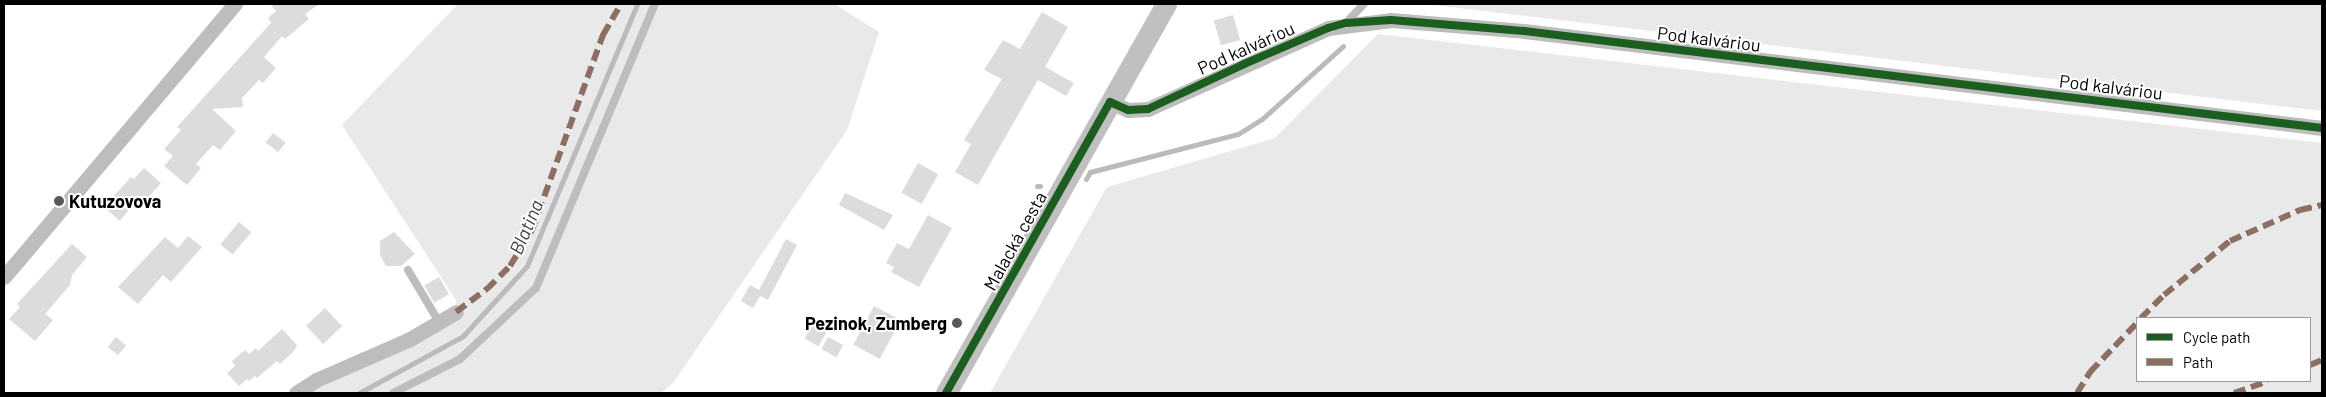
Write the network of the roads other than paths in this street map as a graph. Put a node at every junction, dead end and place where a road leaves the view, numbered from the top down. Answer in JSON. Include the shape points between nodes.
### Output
{"nodes":[{"id":1,"x":235,"y":4,"type":"edge"},
{"id":2,"x":655,"y":4,"type":"edge"},
{"id":3,"x":1166,"y":4,"type":"edge"},
{"id":4,"x":1364,"y":4,"type":"edge"},
{"id":5,"x":1346,"y":24,"type":"junction"},
{"id":6,"x":1110,"y":102,"type":"junction"},
{"id":7,"x":2322,"y":128,"type":"edge"},
{"id":8,"x":408,"y":270,"type":"dead end"},
{"id":9,"x":4,"y":276,"type":"edge"},
{"id":10,"x":456,"y":312,"type":"dead end"},
{"id":11,"x":439,"y":322,"type":"junction"},
{"id":12,"x":296,"y":393,"type":"edge"},
{"id":13,"x":393,"y":393,"type":"edge"},
{"id":14,"x":946,"y":393,"type":"edge"}],
"edges":[{"from":1,"to":9,"type":"street"},
{"from":2,"to":13,"type":"lane","via":[[536,288],[460,358]]},
{"from":3,"to":6,"type":"main road","name":"Malacká cesta"},
{"from":4,"to":5,"type":"lane"},
{"from":5,"to":6,"type":"street","name":"Pod kalváriou","via":[[1328,28],[1148,109],[1128,110]]},
{"from":5,"to":7,"type":"street","name":"Pod kalváriou","via":[[1391,20],[1524,31]]},
{"from":6,"to":14,"type":"main road","name":"Malacká cesta"},
{"from":8,"to":11,"type":"lane"},
{"from":10,"to":11,"type":"street"},
{"from":11,"to":12,"type":"street","via":[[316,380]]}]}
